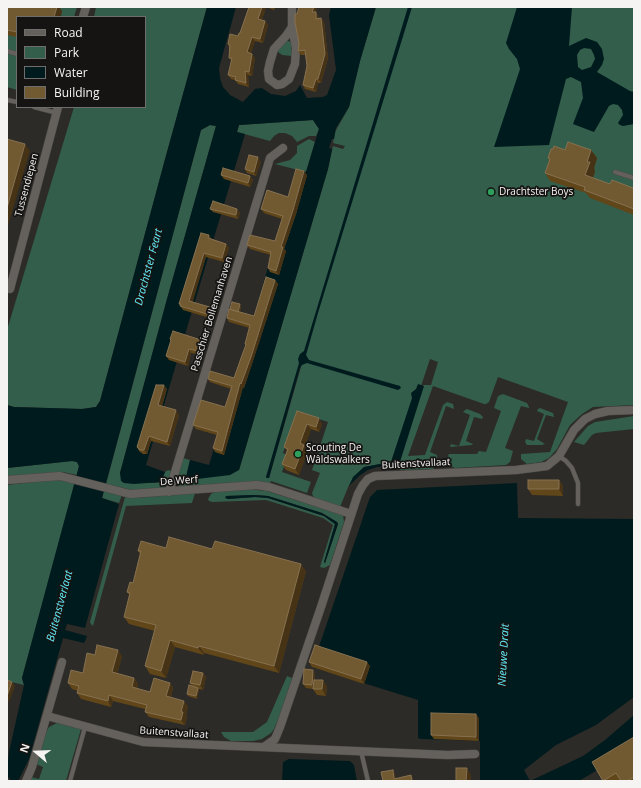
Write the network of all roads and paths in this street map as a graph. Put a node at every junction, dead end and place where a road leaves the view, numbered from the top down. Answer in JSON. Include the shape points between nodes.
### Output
{"nodes":[{"id":1,"x":292,"y":7,"type":"edge"},
{"id":2,"x":292,"y":27,"type":"junction"},
{"id":3,"x":42,"y":108,"type":"edge"},
{"id":4,"x":57,"y":110,"type":"edge"},
{"id":5,"x":283,"y":148,"type":"dead end"},
{"id":6,"x":615,"y":172,"type":"dead end"},
{"id":7,"x":634,"y":178,"type":"edge"},
{"id":8,"x":7,"y":288,"type":"edge"},
{"id":9,"x":634,"y":410,"type":"edge"},
{"id":10,"x":559,"y":456,"type":"junction"},
{"id":11,"x":7,"y":480,"type":"edge"},
{"id":12,"x":169,"y":492,"type":"junction"},
{"id":13,"x":578,"y":504,"type":"dead end"},
{"id":14,"x":351,"y":514,"type":"junction"},
{"id":15,"x":62,"y":662,"type":"dead end"},
{"id":16,"x":47,"y":716,"type":"junction"},
{"id":17,"x":85,"y":727,"type":"junction"},
{"id":18,"x":264,"y":747,"type":"junction"},
{"id":19,"x":362,"y":751,"type":"junction"},
{"id":20,"x":475,"y":754,"type":"dead end"},
{"id":21,"x":26,"y":781,"type":"edge"},
{"id":22,"x":70,"y":781,"type":"edge"},
{"id":23,"x":368,"y":781,"type":"edge"}],
"edges":[{"from":1,"to":2,"type":"street"},
{"from":2,"to":2,"type":"street","via":[[274,50],[270,62],[269,79],[277,85],[289,79],[295,64],[296,48]]},
{"from":3,"to":4,"type":"lane"},
{"from":4,"to":8,"type":"street","name":"Tussendiepen","via":[[10,289]]},
{"from":5,"to":12,"type":"street","name":"Passchier Bollemanhaven","via":[[270,158]]},
{"from":6,"to":7,"type":"lane"},
{"from":9,"to":10,"type":"street","name":"Buitenstvallaat","via":[[595,414],[585,420],[574,430]]},
{"from":10,"to":13,"type":"lane","via":[[572,468],[578,483]]},
{"from":10,"to":14,"type":"street","name":"Buitenstvallaat","via":[[547,466],[516,470],[375,476],[363,485]]},
{"from":11,"to":12,"type":"street","name":"De Werf","via":[[60,476],[130,494]]},
{"from":12,"to":14,"type":"street","name":"De Werf","via":[[256,485]]},
{"from":14,"to":18,"type":"street","name":"Buitenstvallaat","via":[[280,727],[275,739]]},
{"from":15,"to":16,"type":"street"},
{"from":16,"to":17,"type":"street","name":"Buitenstvallaat"},
{"from":16,"to":21,"type":"street"},
{"from":17,"to":18,"type":"street","name":"Buitenstvallaat","via":[[143,742]]},
{"from":17,"to":22,"type":"lane"},
{"from":18,"to":19,"type":"street","name":"Buitenstvallaat"},
{"from":19,"to":20,"type":"street","name":"Buitenstvallaat"},
{"from":19,"to":23,"type":"lane"}]}
